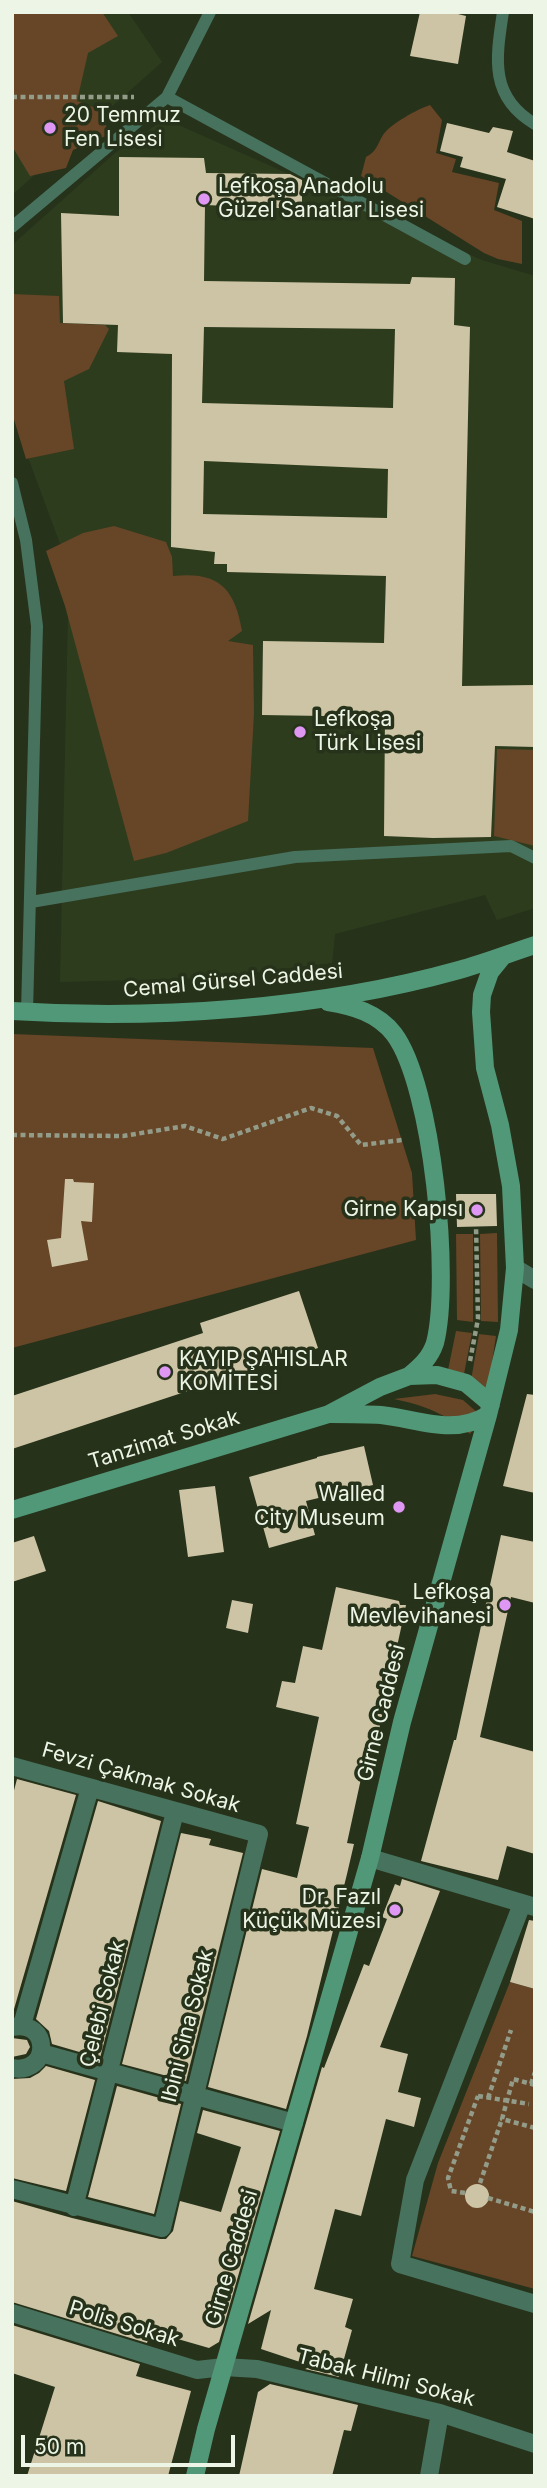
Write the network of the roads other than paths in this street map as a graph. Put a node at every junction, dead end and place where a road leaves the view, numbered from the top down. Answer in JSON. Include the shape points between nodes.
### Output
{"nodes":[{"id":1,"x":210,"y":12,"type":"edge"},
{"id":2,"x":503,"y":12,"type":"edge"},
{"id":3,"x":167,"y":97,"type":"junction"},
{"id":4,"x":535,"y":124,"type":"edge"},
{"id":5,"x":12,"y":228,"type":"edge"},
{"id":6,"x":465,"y":259,"type":"dead end"},
{"id":7,"x":12,"y":483,"type":"edge"},
{"id":8,"x":535,"y":858,"type":"edge"},
{"id":9,"x":31,"y":902,"type":"junction"},
{"id":10,"x":535,"y":945,"type":"edge"},
{"id":11,"x":503,"y":956,"type":"junction"},
{"id":12,"x":312,"y":1000,"type":"junction"},
{"id":13,"x":20,"y":1012,"type":"edge"},
{"id":14,"x":515,"y":1268,"type":"junction"},
{"id":15,"x":535,"y":1280,"type":"edge"},
{"id":16,"x":409,"y":1376,"type":"junction"},
{"id":17,"x":490,"y":1410,"type":"junction"},
{"id":18,"x":329,"y":1414,"type":"junction"},
{"id":19,"x":12,"y":1510,"type":"edge"},
{"id":20,"x":12,"y":1766,"type":"edge"},
{"id":21,"x":90,"y":1788,"type":"junction"},
{"id":22,"x":175,"y":1812,"type":"junction"},
{"id":23,"x":259,"y":1834,"type":"joint"},
{"id":24,"x":370,"y":1858,"type":"junction"},
{"id":25,"x":528,"y":1906,"type":"edge"},
{"id":26,"x":17,"y":2026,"type":"edge"},
{"id":27,"x":41,"y":2053,"type":"junction"},
{"id":28,"x":110,"y":2071,"type":"junction"},
{"id":29,"x":13,"y":2072,"type":"edge"},
{"id":30,"x":194,"y":2094,"type":"junction"},
{"id":31,"x":294,"y":2123,"type":"junction"},
{"id":32,"x":12,"y":2189,"type":"edge"},
{"id":33,"x":74,"y":2207,"type":"junction"},
{"id":34,"x":535,"y":2304,"type":"edge"},
{"id":35,"x":12,"y":2314,"type":"edge"},
{"id":36,"x":225,"y":2367,"type":"junction"},
{"id":37,"x":440,"y":2413,"type":"junction"},
{"id":38,"x":535,"y":2444,"type":"edge"},
{"id":39,"x":195,"y":2476,"type":"edge"},
{"id":40,"x":429,"y":2476,"type":"edge"}],
"edges":[{"from":1,"to":3,"type":"lane"},
{"from":2,"to":4,"type":"lane","via":[[497,62],[503,90],[520,115]]},
{"from":3,"to":5,"type":"lane"},
{"from":3,"to":6,"type":"lane"},
{"from":7,"to":9,"type":"lane","via":[[26,540],[37,626]]},
{"from":8,"to":9,"type":"lane","via":[[511,846],[295,857]]},
{"from":9,"to":13,"type":"lane"},
{"from":10,"to":11,"type":"street","name":"Cemal Gürsel Caddesi"},
{"from":11,"to":12,"type":"street","name":"Cemal Gürsel Caddesi","via":[[417,981]]},
{"from":11,"to":14,"type":"street","name":"Girne Caddesi","via":[[490,972],[482,995],[481,1039],[511,1186]]},
{"from":12,"to":13,"type":"street","name":"Cemal Gürsel Caddesi","via":[[204,1010]]},
{"from":12,"to":16,"type":"street","via":[[361,1009],[392,1032],[406,1055],[423,1106],[439,1229],[440,1293],[434,1344],[427,1361]]},
{"from":14,"to":15,"type":"street"},
{"from":14,"to":17,"type":"street","name":"Girne Caddesi","via":[[509,1330]]},
{"from":16,"to":17,"type":"street","name":"Tanzimat Sokak","via":[[437,1375],[466,1383]]},
{"from":16,"to":18,"type":"street","name":"Tanzimat Sokak"},
{"from":17,"to":18,"type":"street","name":"Tanzimat Sokak","via":[[477,1422],[458,1426],[379,1415]]},
{"from":17,"to":24,"type":"street","name":"Girne Caddesi","via":[[406,1709]]},
{"from":18,"to":19,"type":"street","name":"Tanzimat Sokak"},
{"from":20,"to":21,"type":"street","name":"Fevzi Çakmak Sokak"},
{"from":21,"to":22,"type":"street","name":"Fevzi Çakmak Sokak"},
{"from":21,"to":26,"type":"street"},
{"from":22,"to":23,"type":"street","name":"Fevzi Çakmak Sokak"},
{"from":22,"to":28,"type":"street","name":"Çelebi Sokak"},
{"from":23,"to":30,"type":"street","name":"Ibini Sina Sokak"},
{"from":24,"to":25,"type":"street"},
{"from":24,"to":31,"type":"street","name":"Girne Caddesi"},
{"from":25,"to":34,"type":"street","via":[[415,2180],[400,2264]]},
{"from":26,"to":27,"type":"street","via":[[36,2032]]},
{"from":27,"to":28,"type":"street"},
{"from":27,"to":29,"type":"street","via":[[34,2064]]},
{"from":28,"to":30,"type":"street"},
{"from":28,"to":33,"type":"street","name":"Çelebi Sokak"},
{"from":30,"to":31,"type":"street"},
{"from":30,"to":33,"type":"street","name":"Ibini Sina Sokak","via":[[162,2228]]},
{"from":31,"to":36,"type":"street","name":"Girne Caddesi"},
{"from":32,"to":33,"type":"street"},
{"from":35,"to":36,"type":"street","name":"Polis Sokak","via":[[197,2370]]},
{"from":36,"to":37,"type":"street","name":"Tabak Hilmi Sokak","via":[[257,2369]]},
{"from":36,"to":39,"type":"street","name":"Girne Caddesi"},
{"from":37,"to":38,"type":"street","name":"Tabak Hilmi Sokak"},
{"from":37,"to":40,"type":"street"}]}
